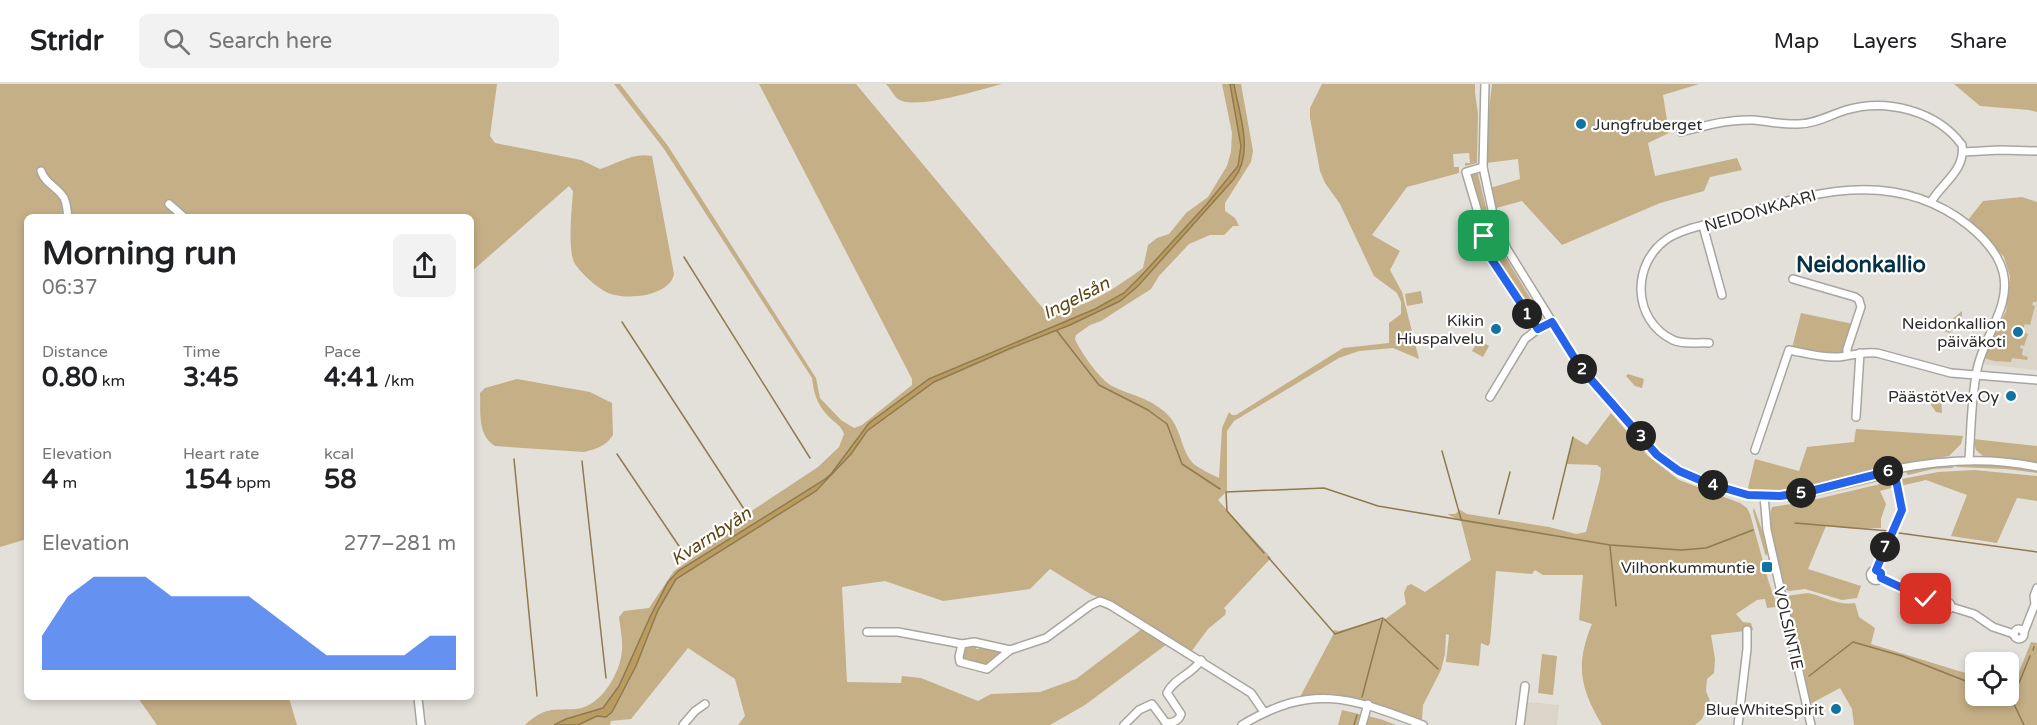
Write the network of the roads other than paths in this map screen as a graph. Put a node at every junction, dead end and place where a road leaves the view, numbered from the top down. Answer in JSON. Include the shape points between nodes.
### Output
{"nodes":[{"id":1,"x":1485,"y":84,"type":"edge"},
{"id":2,"x":1681,"y":132,"type":"dead end"},
{"id":3,"x":2037,"y":151,"type":"edge"},
{"id":4,"x":1963,"y":152,"type":"junction"},
{"id":5,"x":1483,"y":167,"type":"junction"},
{"id":6,"x":41,"y":171,"type":"dead end"},
{"id":7,"x":1931,"y":202,"type":"junction"},
{"id":8,"x":169,"y":204,"type":"dead end"},
{"id":9,"x":67,"y":214,"type":"edge"},
{"id":10,"x":180,"y":214,"type":"edge"},
{"id":11,"x":1703,"y":226,"type":"junction"},
{"id":12,"x":1793,"y":279,"type":"dead end"},
{"id":13,"x":1722,"y":295,"type":"dead end"},
{"id":14,"x":1552,"y":322,"type":"junction"},
{"id":15,"x":1538,"y":329,"type":"junction"},
{"id":16,"x":1708,"y":343,"type":"dead end"},
{"id":17,"x":1860,"y":353,"type":"junction"},
{"id":18,"x":1847,"y":356,"type":"junction"},
{"id":19,"x":1976,"y":375,"type":"junction"},
{"id":20,"x":2037,"y":380,"type":"edge"},
{"id":21,"x":1490,"y":397,"type":"dead end"},
{"id":22,"x":1856,"y":417,"type":"dead end"},
{"id":23,"x":1755,"y":450,"type":"dead end"},
{"id":24,"x":1969,"y":460,"type":"junction"},
{"id":25,"x":2037,"y":467,"type":"edge"},
{"id":26,"x":1894,"y":470,"type":"junction"},
{"id":27,"x":1764,"y":496,"type":"junction"},
{"id":28,"x":2037,"y":588,"type":"edge"},
{"id":29,"x":1747,"y":630,"type":"dead end"},
{"id":30,"x":867,"y":632,"type":"dead end"},
{"id":31,"x":962,"y":644,"type":"junction"},
{"id":32,"x":1011,"y":650,"type":"junction"},
{"id":33,"x":1201,"y":660,"type":"junction"},
{"id":34,"x":1524,"y":686,"type":"dead end"},
{"id":35,"x":418,"y":700,"type":"edge"},
{"id":36,"x":705,"y":704,"type":"dead end"},
{"id":37,"x":1368,"y":704,"type":"junction"},
{"id":38,"x":1264,"y":712,"type":"junction"},
{"id":39,"x":421,"y":725,"type":"edge"},
{"id":40,"x":683,"y":725,"type":"edge"},
{"id":41,"x":1124,"y":725,"type":"edge"},
{"id":42,"x":1242,"y":725,"type":"edge"},
{"id":43,"x":1362,"y":725,"type":"edge"},
{"id":44,"x":1423,"y":725,"type":"edge"},
{"id":45,"x":1520,"y":725,"type":"edge"},
{"id":46,"x":1738,"y":725,"type":"edge"},
{"id":47,"x":1811,"y":725,"type":"edge"}],
"edges":[{"from":1,"to":5,"type":"street"},
{"from":2,"to":4,"type":"street","via":[[1736,120],[1799,124],[1859,107],[1887,106],[1934,120],[1957,138]]},
{"from":3,"to":4,"type":"street"},
{"from":4,"to":7,"type":"street","via":[[1959,166]]},
{"from":5,"to":14,"type":"street","via":[[1493,214],[1507,249]]},
{"from":5,"to":15,"type":"street","via":[[1466,172],[1486,245]]},
{"from":6,"to":9,"type":"street","via":[[65,200]]},
{"from":7,"to":11,"type":"street","name":"NEIDONKAARI","via":[[1893,191],[1851,189],[1802,196]]},
{"from":7,"to":19,"type":"street","name":"NEIDONKAARI","via":[[1974,230],[1992,249],[2003,273],[2003,305],[1983,345]]},
{"from":8,"to":10,"type":"street"},
{"from":11,"to":13,"type":"street"},
{"from":11,"to":16,"type":"street","name":"NEIDONKAARI","via":[[1675,235],[1655,249],[1646,262],[1640,292],[1647,316],[1658,330],[1673,340]]},
{"from":12,"to":18,"type":"street","via":[[1859,300],[1861,307]]},
{"from":14,"to":15,"type":"street"},
{"from":14,"to":27,"type":"street","via":[[1580,367],[1657,455],[1707,483]]},
{"from":15,"to":21,"type":"street","via":[[1520,346]]},
{"from":17,"to":18,"type":"street"},
{"from":17,"to":19,"type":"street"},
{"from":17,"to":22,"type":"street"},
{"from":18,"to":23,"type":"street","via":[[1789,350]]},
{"from":19,"to":20,"type":"street"},
{"from":19,"to":24,"type":"street","name":"NEIDONKAARI"},
{"from":24,"to":25,"type":"street"},
{"from":24,"to":26,"type":"street"},
{"from":26,"to":27,"type":"street","via":[[1807,492]]},
{"from":26,"to":28,"type":"street","via":[[1902,510],[1872,578],[1881,578],[1943,606],[1947,602],[2020,639],[2035,604]]},
{"from":27,"to":47,"type":"street","name":"VOLSINTIE","via":[[1767,530]]},
{"from":29,"to":46,"type":"street"},
{"from":30,"to":31,"type":"street","via":[[898,632]]},
{"from":31,"to":32,"type":"street","via":[[974,642]]},
{"from":31,"to":32,"type":"street","via":[[960,662],[987,669]]},
{"from":32,"to":33,"type":"street","via":[[1046,638],[1100,601]]},
{"from":33,"to":38,"type":"street","via":[[1251,693]]},
{"from":33,"to":41,"type":"street","via":[[1169,687],[1167,693],[1180,717],[1166,723],[1152,704]]},
{"from":34,"to":45,"type":"street"},
{"from":35,"to":39,"type":"street"},
{"from":36,"to":40,"type":"street"},
{"from":37,"to":38,"type":"street","via":[[1334,698],[1301,700]]},
{"from":37,"to":43,"type":"street"},
{"from":37,"to":44,"type":"street"},
{"from":38,"to":42,"type":"street"}]}
